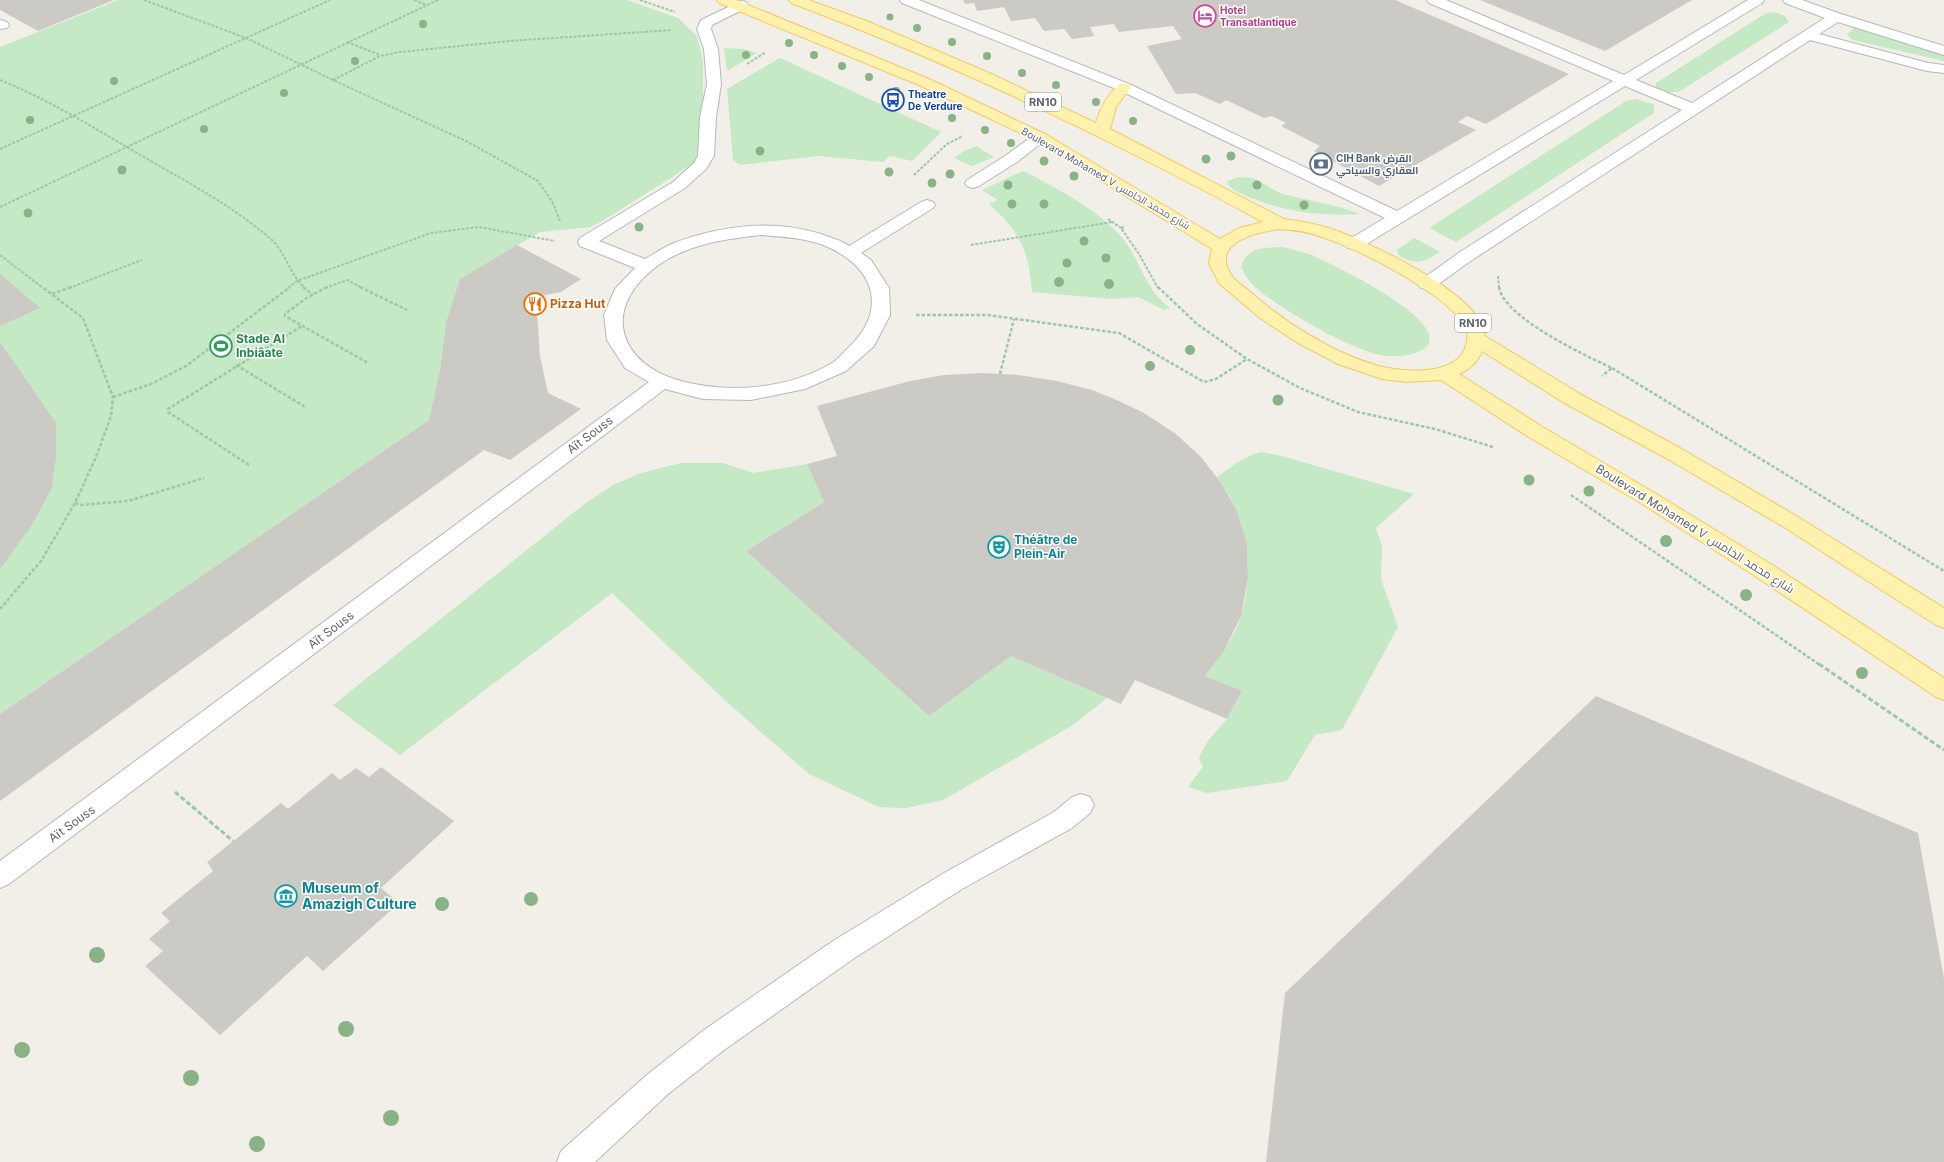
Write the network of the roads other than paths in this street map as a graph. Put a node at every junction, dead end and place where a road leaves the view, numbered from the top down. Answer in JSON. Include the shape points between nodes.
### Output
{"nodes":[{"id":1,"x":724,"y":0,"type":"edge"},
{"id":2,"x":796,"y":0,"type":"edge"},
{"id":3,"x":907,"y":0,"type":"edge"},
{"id":4,"x":1434,"y":0,"type":"edge"},
{"id":5,"x":1757,"y":0,"type":"edge"},
{"id":6,"x":1790,"y":0,"type":"edge"},
{"id":7,"x":741,"y":6,"type":"junction"},
{"id":8,"x":1836,"y":17,"type":"junction"},
{"id":9,"x":1806,"y":35,"type":"junction"},
{"id":10,"x":1944,"y":51,"type":"edge"},
{"id":11,"x":1944,"y":69,"type":"edge"},
{"id":12,"x":1626,"y":81,"type":"junction"},
{"id":13,"x":1124,"y":87,"type":"junction"},
{"id":14,"x":1693,"y":109,"type":"junction"},
{"id":15,"x":1102,"y":131,"type":"junction"},
{"id":16,"x":1040,"y":137,"type":"junction"},
{"id":17,"x":973,"y":183,"type":"dead end"},
{"id":18,"x":927,"y":205,"type":"dead end"},
{"id":19,"x":1397,"y":217,"type":"junction"},
{"id":20,"x":1280,"y":224,"type":"junction"},
{"id":21,"x":1354,"y":244,"type":"junction"},
{"id":22,"x":1221,"y":247,"type":"junction"},
{"id":23,"x":849,"y":253,"type":"junction"},
{"id":24,"x":646,"y":266,"type":"junction"},
{"id":25,"x":1427,"y":284,"type":"junction"},
{"id":26,"x":1477,"y":339,"type":"junction"},
{"id":27,"x":1444,"y":373,"type":"junction"},
{"id":28,"x":662,"y":382,"type":"junction"},
{"id":29,"x":1944,"y":619,"type":"edge"},
{"id":30,"x":1944,"y":690,"type":"edge"},
{"id":31,"x":1081,"y":805,"type":"dead end"},
{"id":32,"x":0,"y":876,"type":"edge"},
{"id":33,"x":572,"y":1162,"type":"edge"}],
"edges":[{"from":1,"to":7,"type":"main road","name":"Boulevard Mohamed V شارع محمد الخامس","number":"RN10"},
{"from":2,"to":15,"type":"main road","number":"RN10","via":[[957,65],[1057,108]]},
{"from":3,"to":13,"type":"street"},
{"from":4,"to":12,"type":"street"},
{"from":5,"to":12,"type":"street"},
{"from":6,"to":8,"type":"street"},
{"from":7,"to":16,"type":"main road","name":"Boulevard Mohamed V شارع محمد الخامس","number":"RN10","via":[[924,82]]},
{"from":7,"to":24,"type":"street","via":[[706,23],[704,29],[711,50],[714,84],[708,117],[706,156],[700,166],[679,185],[586,242]]},
{"from":8,"to":9,"type":"street"},
{"from":8,"to":10,"type":"street"},
{"from":9,"to":11,"type":"street","via":[[1927,67]]},
{"from":9,"to":14,"type":"street"},
{"from":12,"to":14,"type":"street"},
{"from":12,"to":19,"type":"street"},
{"from":13,"to":15,"type":"main road","via":[[1104,115]]},
{"from":13,"to":19,"type":"street"},
{"from":14,"to":25,"type":"street"},
{"from":15,"to":20,"type":"main road","number":"RN10"},
{"from":16,"to":17,"type":"street"},
{"from":16,"to":22,"type":"main road","name":"Boulevard Mohamed V شارع محمد الخامس","number":"RN10"},
{"from":18,"to":23,"type":"street"},
{"from":19,"to":21,"type":"street"},
{"from":20,"to":21,"type":"main road","number":"RN10","via":[[1306,227]]},
{"from":20,"to":22,"type":"main road","number":"RN10","via":[[1256,227],[1235,235]]},
{"from":21,"to":25,"type":"main road","number":"RN10","via":[[1404,269]]},
{"from":22,"to":27,"type":"main road","number":"RN10","via":[[1217,262],[1223,277],[1271,318],[1302,337],[1373,371],[1404,377]]},
{"from":23,"to":24,"type":"street","via":[[837,245],[802,234],[761,230],[718,235],[679,247]]},
{"from":23,"to":28,"type":"street","via":[[865,264],[880,288],[881,315],[867,342],[839,367],[798,385],[751,394],[704,393]]},
{"from":24,"to":28,"type":"street","via":[[624,289],[613,314],[616,340],[632,364]]},
{"from":25,"to":26,"type":"main road","number":"RN10","via":[[1463,311],[1474,324]]},
{"from":26,"to":27,"type":"main road","number":"RN10","via":[[1473,353],[1462,365]]},
{"from":26,"to":29,"type":"main road","number":"RN10","via":[[1573,399],[1673,453],[1784,518]]},
{"from":27,"to":30,"type":"main road","name":"Boulevard Mohamed V شارع محمد الخامس","via":[[1693,526]]},
{"from":28,"to":32,"type":"street","name":"Aït Souss"},
{"from":31,"to":33,"type":"street","via":[[1063,820],[953,881],[843,950],[714,1040],[658,1084]]}]}
